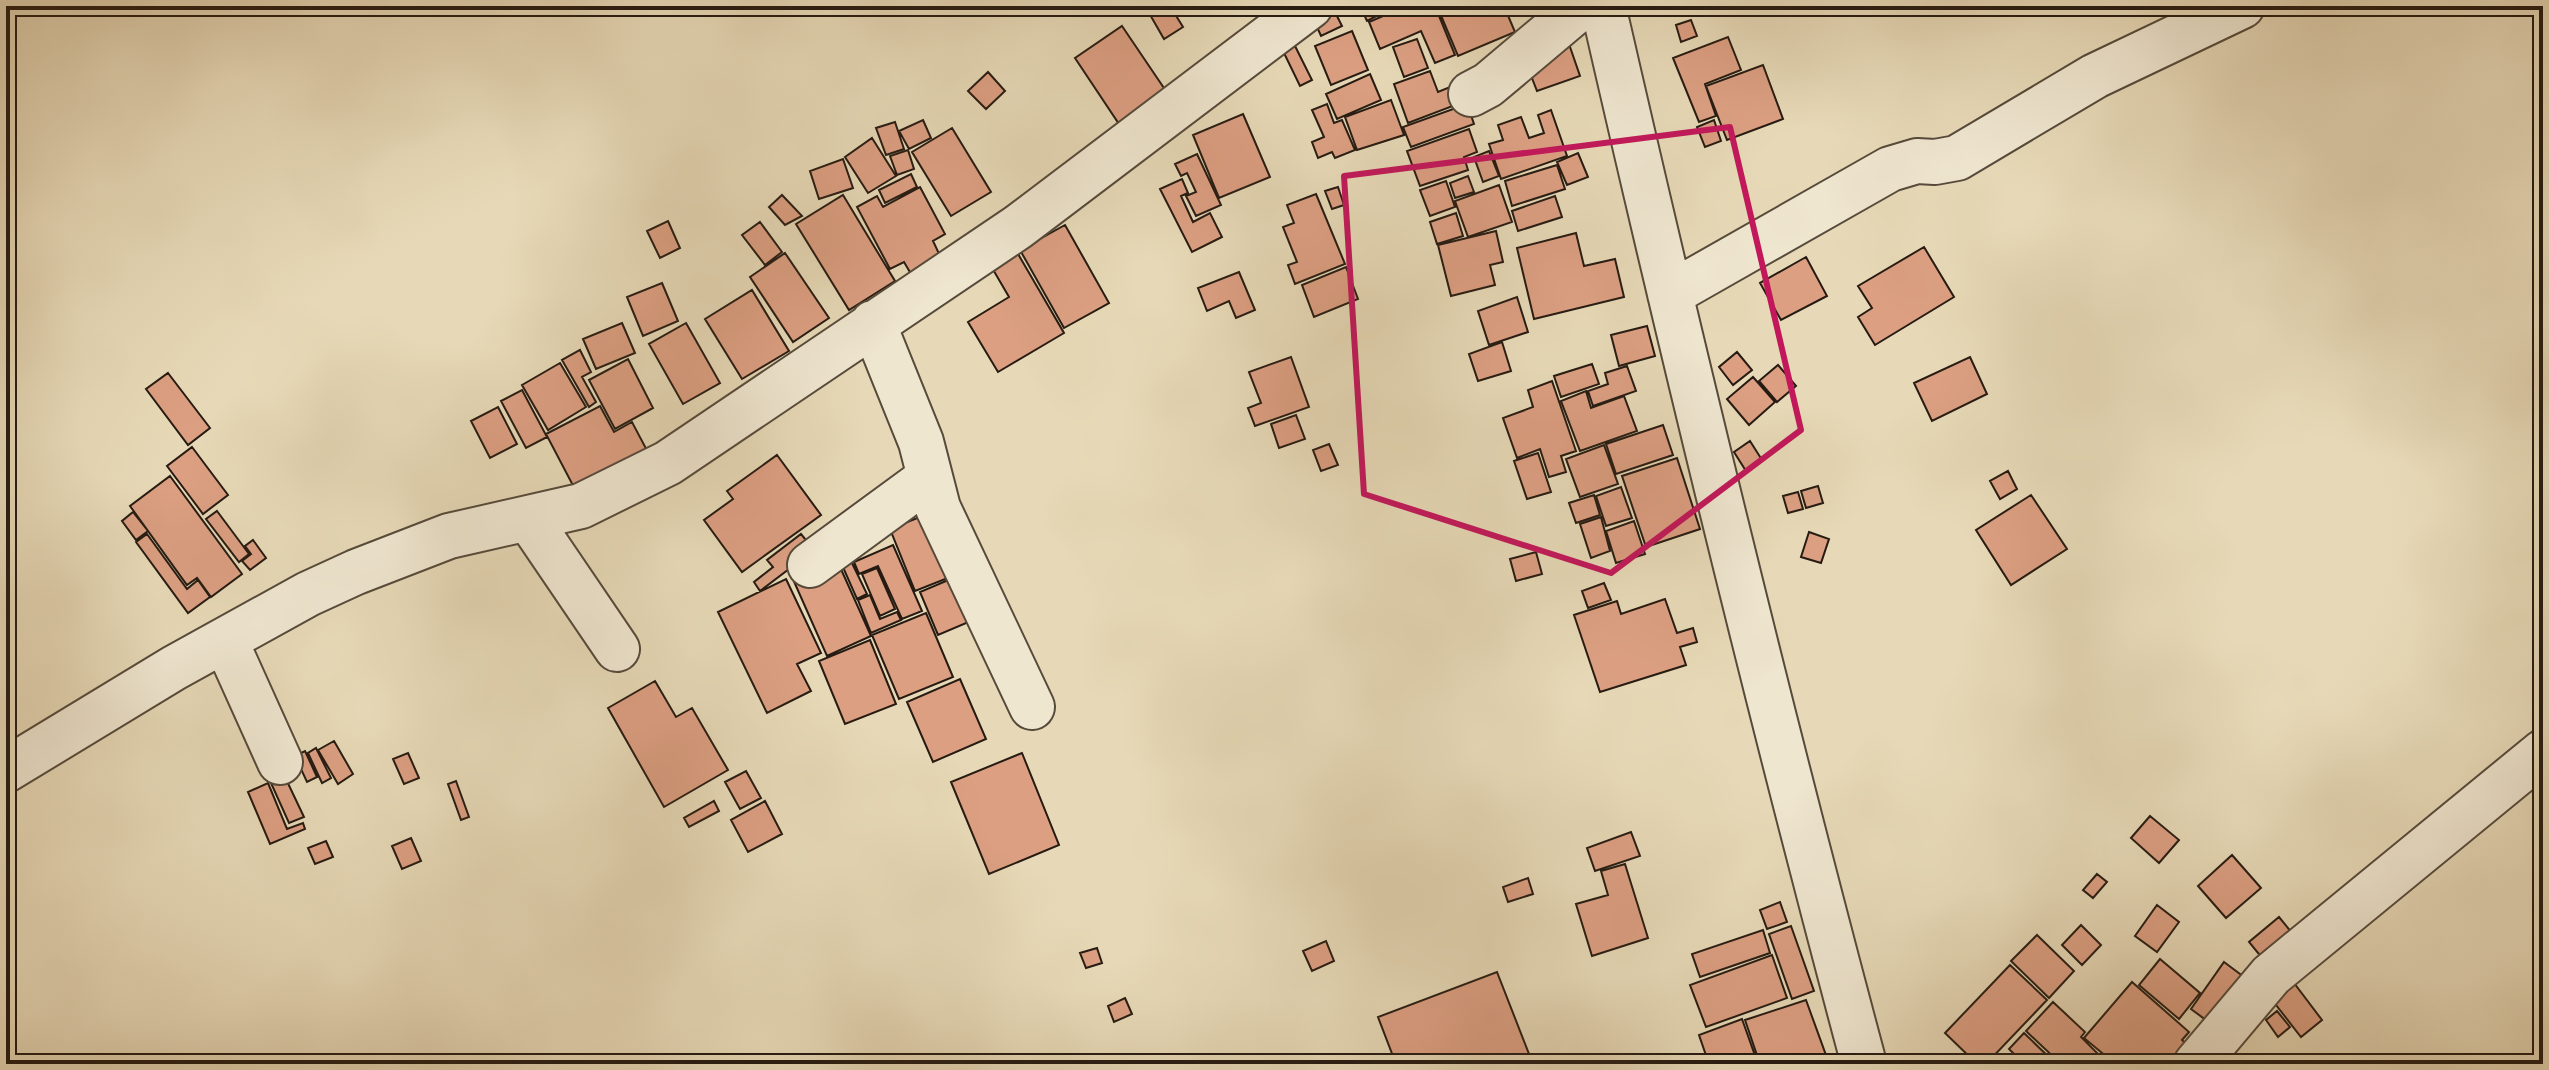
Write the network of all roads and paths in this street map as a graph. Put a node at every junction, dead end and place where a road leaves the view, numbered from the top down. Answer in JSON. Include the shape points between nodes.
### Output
{"nodes":[{"id":1,"x":1310,"y":6,"type":"edge"},
{"id":2,"x":1582,"y":6,"type":"edge"},
{"id":3,"x":1603,"y":6,"type":"edge"},
{"id":4,"x":2242,"y":6,"type":"edge"},
{"id":5,"x":1471,"y":94,"type":"dead end"},
{"id":6,"x":1670,"y":294,"type":"junction"},
{"id":7,"x":873,"y":323,"type":"junction"},
{"id":8,"x":930,"y":477,"type":"junction"},
{"id":9,"x":528,"y":518,"type":"junction"},
{"id":10,"x":810,"y":565,"type":"dead end"},
{"id":11,"x":225,"y":640,"type":"junction"},
{"id":12,"x":617,"y":649,"type":"dead end"},
{"id":13,"x":1032,"y":707,"type":"dead end"},
{"id":14,"x":2543,"y":752,"type":"edge"},
{"id":15,"x":280,"y":762,"type":"dead end"},
{"id":16,"x":6,"y":770,"type":"edge"},
{"id":17,"x":1864,"y":1064,"type":"edge"},
{"id":18,"x":2196,"y":1064,"type":"edge"}],
"edges":[{"from":1,"to":7,"type":"street","via":[[1018,227]]},
{"from":2,"to":5,"type":"street"},
{"from":3,"to":6,"type":"street"},
{"from":4,"to":6,"type":"street","via":[[2095,76],[1957,158],[1890,169]]},
{"from":6,"to":17,"type":"street"},
{"from":7,"to":8,"type":"street"},
{"from":7,"to":9,"type":"street","via":[[668,463],[599,499]]},
{"from":8,"to":10,"type":"street"},
{"from":8,"to":13,"type":"street","via":[[938,508]]},
{"from":9,"to":11,"type":"street","via":[[426,543],[308,594]]},
{"from":9,"to":12,"type":"street"},
{"from":11,"to":15,"type":"street"},
{"from":11,"to":16,"type":"street"},
{"from":14,"to":18,"type":"street","via":[[2271,975]]}]}
